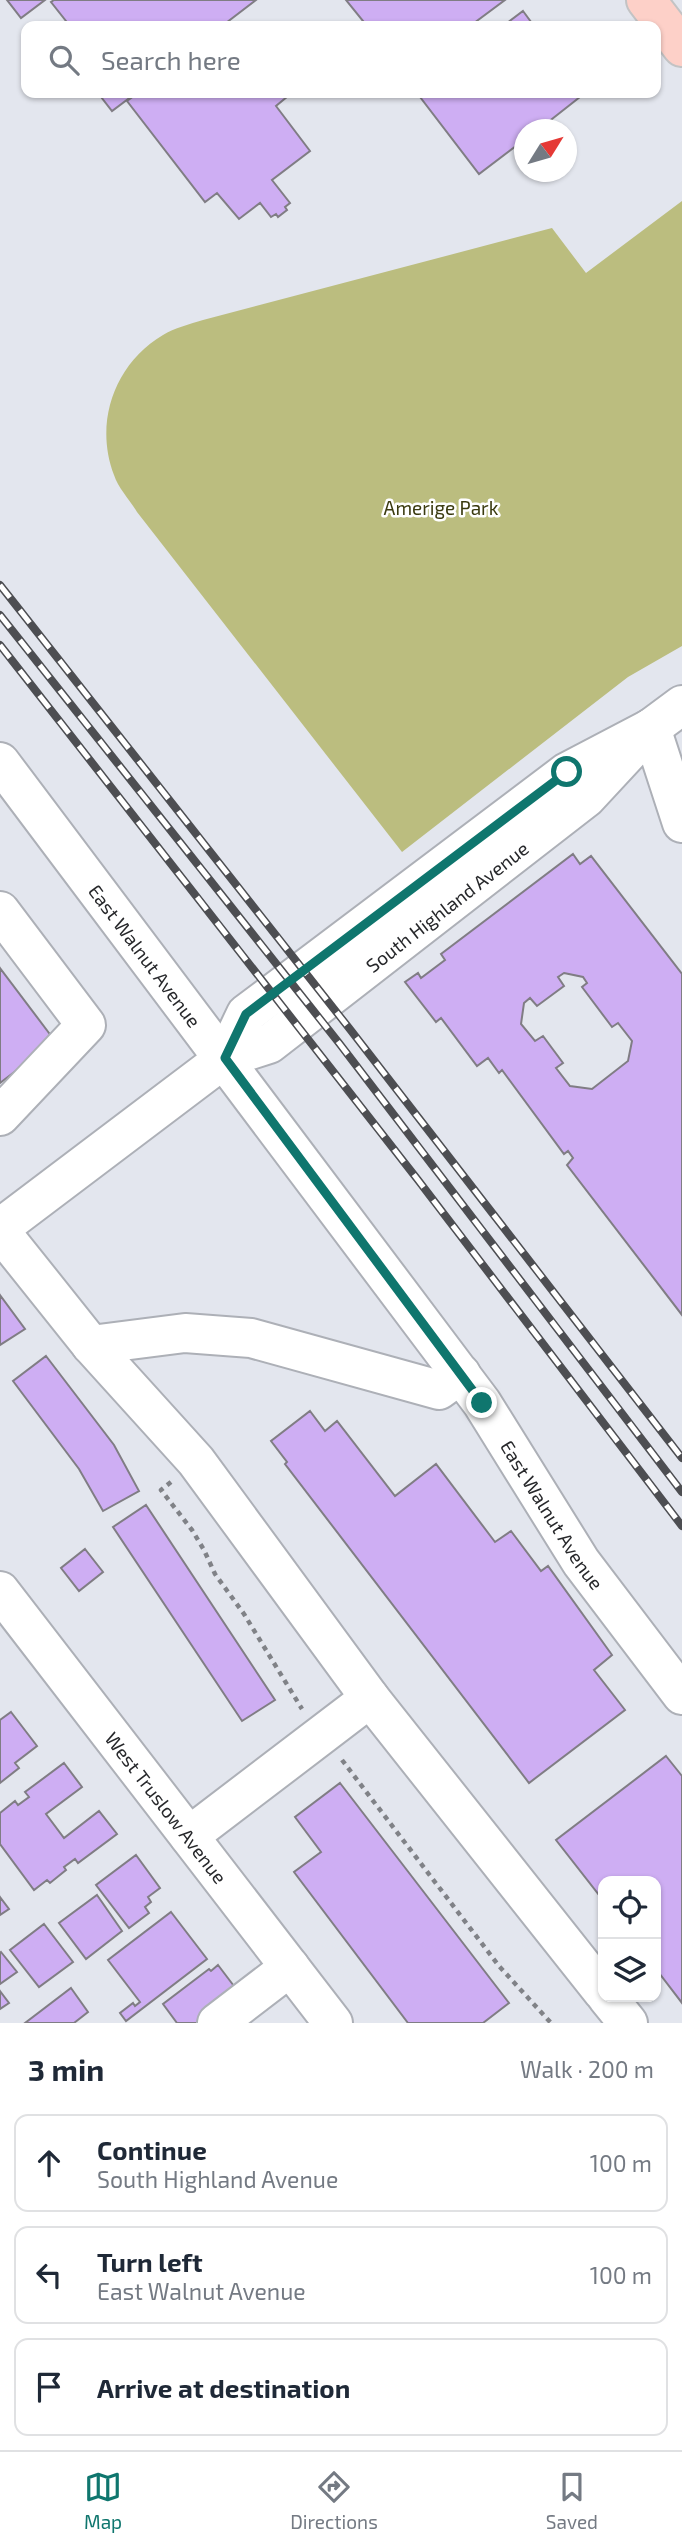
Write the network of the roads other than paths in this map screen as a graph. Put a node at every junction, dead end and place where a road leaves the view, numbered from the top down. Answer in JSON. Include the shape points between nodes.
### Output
{"nodes":[{"id":1,"x":646,"y":0,"type":"edge"},
{"id":2,"x":682,"y":47,"type":"edge"},
{"id":3,"x":682,"y":705,"type":"edge"},
{"id":4,"x":651,"y":727,"type":"junction"},
{"id":5,"x":0,"y":762,"type":"edge"},
{"id":6,"x":682,"y":823,"type":"edge"},
{"id":7,"x":0,"y":911,"type":"edge"},
{"id":8,"x":225,"y":1058,"type":"junction"},
{"id":9,"x":0,"y":1116,"type":"edge"},
{"id":10,"x":0,"y":1230,"type":"edge"},
{"id":11,"x":90,"y":1345,"type":"junction"},
{"id":12,"x":461,"y":1374,"type":"junction"},
{"id":13,"x":0,"y":1591,"type":"edge"},
{"id":14,"x":682,"y":1695,"type":"edge"},
{"id":15,"x":370,"y":1698,"type":"junction"},
{"id":16,"x":189,"y":1836,"type":"junction"},
{"id":17,"x":290,"y":1967,"type":"junction"},
{"id":18,"x":598,"y":1986,"type":"edge"},
{"id":19,"x":611,"y":2002,"type":"edge"},
{"id":20,"x":217,"y":2023,"type":"edge"},
{"id":21,"x":333,"y":2023,"type":"edge"},
{"id":22,"x":628,"y":2023,"type":"edge"}],
"edges":[{"from":1,"to":2,"type":"main road"},
{"from":3,"to":4,"type":"street","name":"South Highland Avenue"},
{"from":4,"to":6,"type":"street"},
{"from":4,"to":8,"type":"street","name":"South Highland Avenue","via":[[586,798],[269,1044]]},
{"from":5,"to":8,"type":"street","name":"East Walnut Avenue"},
{"from":7,"to":9,"type":"street","via":[[86,1025]]},
{"from":8,"to":10,"type":"street","name":"South Highland Avenue"},
{"from":8,"to":12,"type":"street","name":"East Walnut Avenue"},
{"from":10,"to":11,"type":"street"},
{"from":11,"to":12,"type":"street","via":[[186,1334],[251,1338],[439,1390]]},
{"from":11,"to":15,"type":"street","via":[[196,1461]]},
{"from":12,"to":14,"type":"street","name":"East Walnut Avenue","via":[[581,1562]]},
{"from":13,"to":16,"type":"street","name":"West Truslow Avenue"},
{"from":15,"to":16,"type":"street"},
{"from":15,"to":18,"type":"street"},
{"from":16,"to":17,"type":"street","name":"West Truslow Avenue"},
{"from":17,"to":20,"type":"street"},
{"from":17,"to":21,"type":"street","name":"West Truslow Avenue"},
{"from":19,"to":22,"type":"street"}]}
